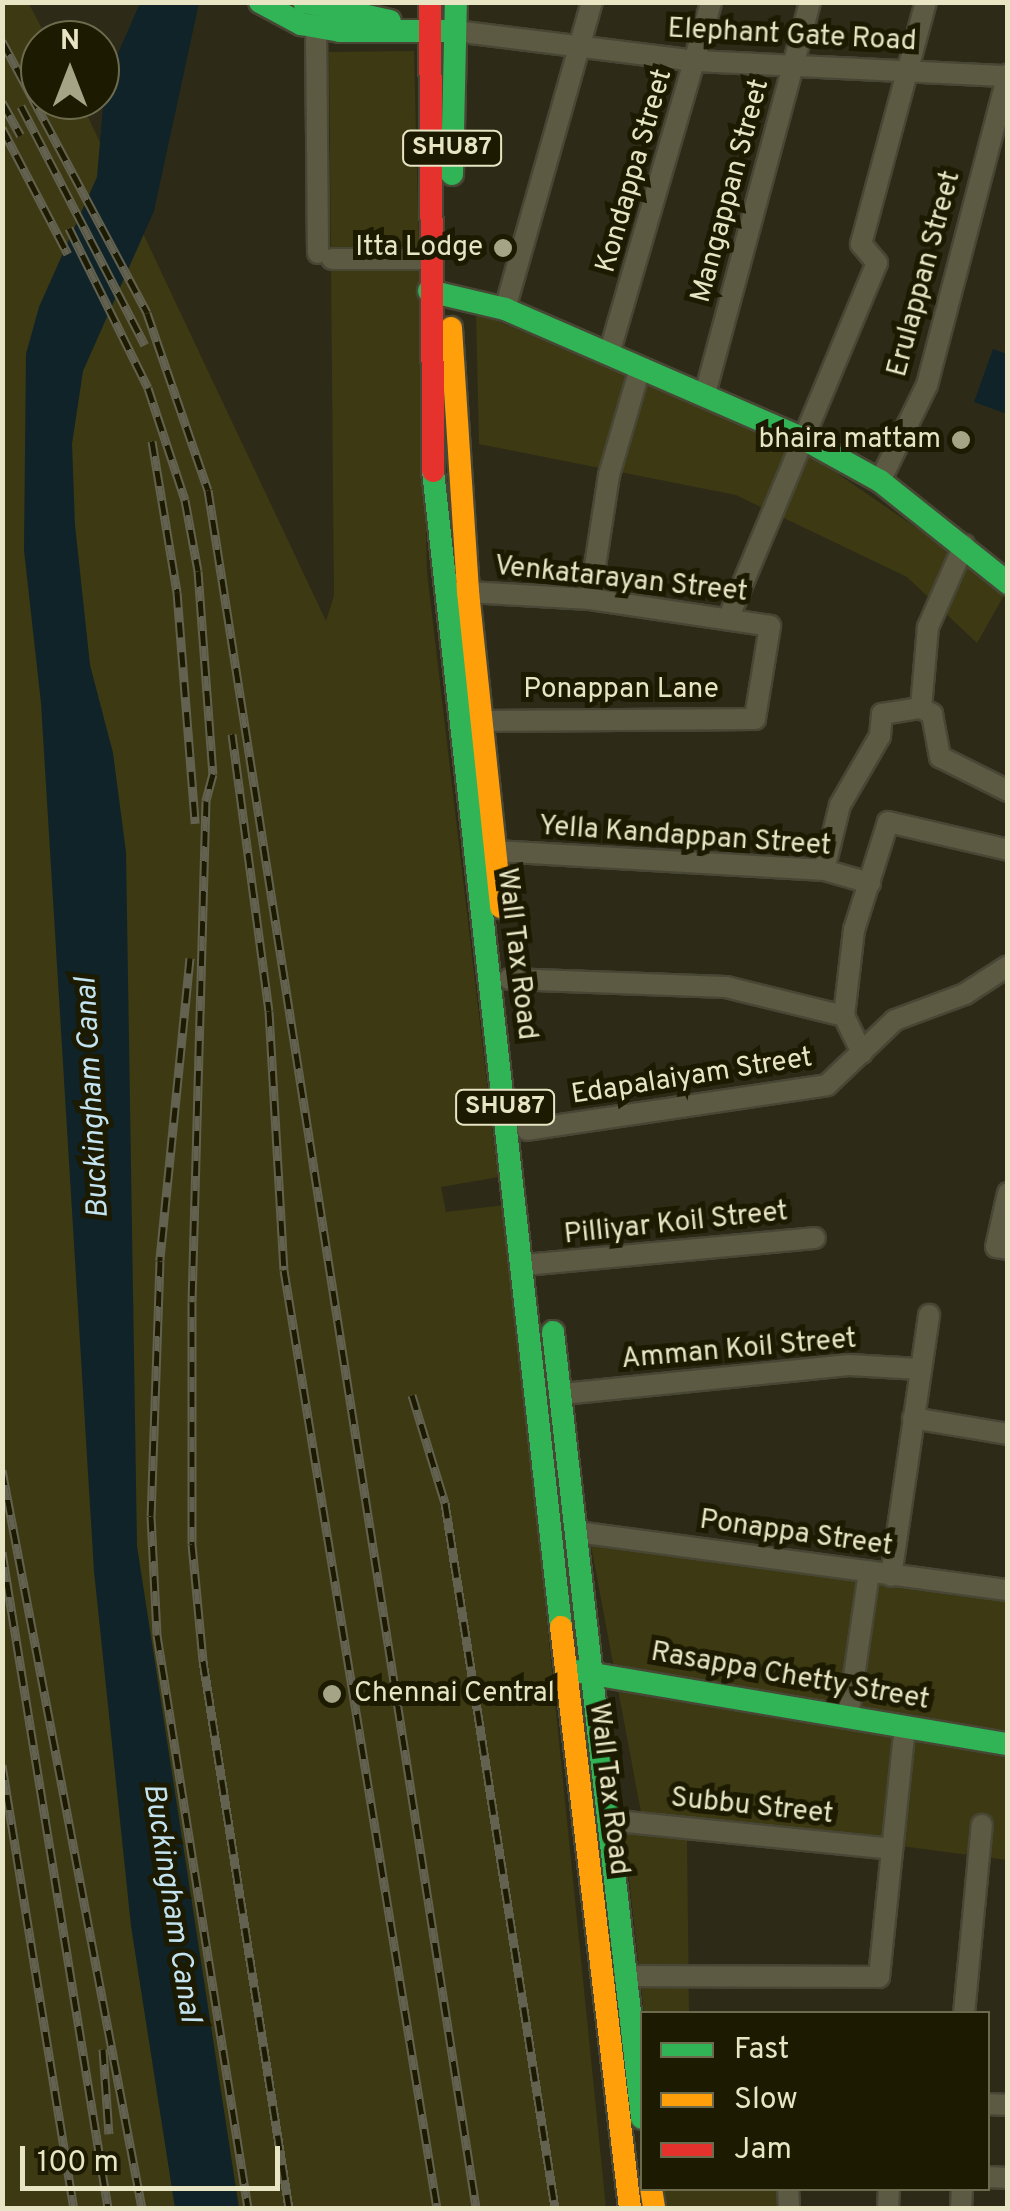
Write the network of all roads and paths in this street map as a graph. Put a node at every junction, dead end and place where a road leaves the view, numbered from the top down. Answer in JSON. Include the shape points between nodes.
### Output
{"nodes":[{"id":1,"x":260,"y":2,"type":"edge"},
{"id":2,"x":304,"y":2,"type":"edge"},
{"id":3,"x":430,"y":2,"type":"edge"},
{"id":4,"x":456,"y":2,"type":"edge"},
{"id":5,"x":592,"y":2,"type":"edge"},
{"id":6,"x":711,"y":2,"type":"edge"},
{"id":7,"x":810,"y":2,"type":"edge"},
{"id":8,"x":926,"y":2,"type":"edge"},
{"id":9,"x":316,"y":26,"type":"junction"},
{"id":10,"x":402,"y":28,"type":"junction"},
{"id":11,"x":430,"y":30,"type":"junction"},
{"id":12,"x":456,"y":31,"type":"junction"},
{"id":13,"x":580,"y":51,"type":"junction"},
{"id":14,"x":696,"y":61,"type":"junction"},
{"id":15,"x":795,"y":63,"type":"junction"},
{"id":16,"x":909,"y":68,"type":"junction"},
{"id":17,"x":1007,"y":75,"type":"edge"},
{"id":18,"x":430,"y":259,"type":"junction"},
{"id":19,"x":439,"y":292,"type":"junction"},
{"id":20,"x":506,"y":309,"type":"junction"},
{"id":21,"x":610,"y":354,"type":"junction"},
{"id":22,"x":640,"y":368,"type":"junction"},
{"id":23,"x":705,"y":394,"type":"junction"},
{"id":24,"x":802,"y":438,"type":"junction"},
{"id":25,"x":880,"y":481,"type":"junction"},
{"id":26,"x":964,"y":545,"type":"junction"},
{"id":27,"x":1008,"y":583,"type":"edge"},
{"id":28,"x":468,"y":592,"type":"junction"},
{"id":29,"x":590,"y":599,"type":"junction"},
{"id":30,"x":728,"y":619,"type":"junction"},
{"id":31,"x":921,"y":708,"type":"junction"},
{"id":32,"x":758,"y":716,"type":"joint"},
{"id":33,"x":484,"y":721,"type":"junction"},
{"id":34,"x":1008,"y":790,"type":"edge"},
{"id":35,"x":1008,"y":850,"type":"edge"},
{"id":36,"x":495,"y":851,"type":"junction"},
{"id":37,"x":824,"y":870,"type":"junction"},
{"id":38,"x":870,"y":884,"type":"junction"},
{"id":39,"x":1008,"y":966,"type":"edge"},
{"id":40,"x":508,"y":979,"type":"junction"},
{"id":41,"x":844,"y":1016,"type":"junction"},
{"id":42,"x":862,"y":1053,"type":"junction"},
{"id":43,"x":527,"y":1130,"type":"junction"},
{"id":44,"x":1008,"y":1193,"type":"edge"},
{"id":45,"x":814,"y":1238,"type":"dead end"},
{"id":46,"x":1008,"y":1249,"type":"edge"},
{"id":47,"x":534,"y":1265,"type":"junction"},
{"id":48,"x":929,"y":1315,"type":"dead end"},
{"id":49,"x":920,"y":1369,"type":"junction"},
{"id":50,"x":563,"y":1394,"type":"junction"},
{"id":51,"x":914,"y":1418,"type":"junction"},
{"id":52,"x":1008,"y":1434,"type":"edge"},
{"id":53,"x":578,"y":1532,"type":"junction"},
{"id":54,"x":868,"y":1572,"type":"junction"},
{"id":55,"x":891,"y":1576,"type":"junction"},
{"id":56,"x":1008,"y":1590,"type":"edge"},
{"id":57,"x":562,"y":1669,"type":"junction"},
{"id":58,"x":593,"y":1674,"type":"junction"},
{"id":59,"x":848,"y":1718,"type":"junction"},
{"id":60,"x":905,"y":1728,"type":"junction"},
{"id":61,"x":1008,"y":1744,"type":"edge"},
{"id":62,"x":606,"y":1820,"type":"junction"},
{"id":63,"x":982,"y":1825,"type":"dead end"},
{"id":64,"x":891,"y":1849,"type":"junction"},
{"id":65,"x":624,"y":1976,"type":"junction"},
{"id":66,"x":964,"y":2011,"type":"edge"},
{"id":67,"x":640,"y":2093,"type":"edge"},
{"id":68,"x":630,"y":2208,"type":"edge"}],
"edges":[{"from":1,"to":9,"type":"main road"},
{"from":2,"to":10,"type":"main road","via":[[383,16]]},
{"from":3,"to":11,"type":"main road","name":"Wall Tax Road","number":"SHU87"},
{"from":4,"to":12,"type":"main road","name":"Wall Tax Road","number":"SHU87"},
{"from":5,"to":13,"type":"street"},
{"from":6,"to":14,"type":"street","name":"Kondappa Street"},
{"from":7,"to":15,"type":"street","name":"Mangappan Street"},
{"from":8,"to":16,"type":"street"},
{"from":9,"to":10,"type":"main road","via":[[382,35]]},
{"from":9,"to":18,"type":"street","via":[[325,256]]},
{"from":10,"to":11,"type":"main road"},
{"from":11,"to":12,"type":"main road"},
{"from":11,"to":18,"type":"main road","name":"Wall Tax Road","number":"SHU87"},
{"from":12,"to":13,"type":"street","name":"Elephant Gate Road"},
{"from":12,"to":19,"type":"main road","name":"Wall Tax Road","number":"SHU87"},
{"from":13,"to":14,"type":"street","name":"Elephant Gate Road"},
{"from":13,"to":20,"type":"street"},
{"from":14,"to":15,"type":"street","name":"Elephant Gate Road"},
{"from":14,"to":21,"type":"street","name":"Kondappa Street"},
{"from":15,"to":16,"type":"street","name":"Elephant Gate Road"},
{"from":15,"to":23,"type":"street","name":"Mangappan Street"},
{"from":16,"to":17,"type":"street","name":"Elephant Gate Road"},
{"from":16,"to":24,"type":"street","via":[[861,244],[877,263]]},
{"from":17,"to":25,"type":"street","name":"Erulappan Street","via":[[927,385]]},
{"from":18,"to":19,"type":"main road","name":"Wall Tax Road","number":"SHU87"},
{"from":19,"to":20,"type":"main road"},
{"from":19,"to":28,"type":"main road","name":"Wall Tax Road","number":"SHU87"},
{"from":19,"to":47,"type":"main road","name":"Wall Tax Road","number":"SHU87","via":[[435,529]]},
{"from":20,"to":21,"type":"main road"},
{"from":21,"to":22,"type":"main road"},
{"from":22,"to":23,"type":"main road"},
{"from":22,"to":29,"type":"street","via":[[609,475]]},
{"from":23,"to":24,"type":"main road"},
{"from":24,"to":25,"type":"main road"},
{"from":24,"to":30,"type":"street"},
{"from":25,"to":26,"type":"main road"},
{"from":26,"to":27,"type":"main road"},
{"from":26,"to":31,"type":"street","via":[[928,626]]},
{"from":28,"to":29,"type":"street","name":"Venkatarayan Street"},
{"from":28,"to":33,"type":"main road","name":"Wall Tax Road","number":"SHU87"},
{"from":29,"to":30,"type":"street","name":"Venkatarayan Street"},
{"from":30,"to":32,"type":"street","name":"Venkatarayan Street","via":[[768,624]]},
{"from":31,"to":34,"type":"street","via":[[932,714],[940,756]]},
{"from":31,"to":37,"type":"street","via":[[882,714],[880,736],[840,805]]},
{"from":32,"to":33,"type":"street","name":"Ponappan Lane"},
{"from":33,"to":36,"type":"main road","name":"Wall Tax Road","number":"SHU87"},
{"from":35,"to":38,"type":"street","via":[[888,822]]},
{"from":36,"to":37,"type":"street","name":"Yella Kandappan Street"},
{"from":36,"to":40,"type":"main road","name":"Wall Tax Road","number":"SHU87"},
{"from":37,"to":38,"type":"street","name":"Yella Kandappan Street"},
{"from":38,"to":41,"type":"street","via":[[854,930]]},
{"from":39,"to":42,"type":"street","name":"Edapalaiyam Street","via":[[966,994],[895,1020]]},
{"from":40,"to":41,"type":"street","via":[[726,988]]},
{"from":40,"to":43,"type":"main road","name":"Wall Tax Road","number":"SHU87"},
{"from":41,"to":42,"type":"street"},
{"from":42,"to":43,"type":"street","name":"Edapalaiyam Street","via":[[827,1085]]},
{"from":43,"to":47,"type":"main road","name":"Wall Tax Road","number":"SHU87"},
{"from":44,"to":46,"type":"street","via":[[996,1247]]},
{"from":45,"to":47,"type":"street","name":"Pilliyar Koil Street"},
{"from":47,"to":50,"type":"main road","name":"Wall Tax Road","number":"SHU87"},
{"from":47,"to":57,"type":"main road","name":"Wall Tax Road","number":"SHU87"},
{"from":48,"to":49,"type":"street"},
{"from":49,"to":50,"type":"street","name":"Amman Koil Street","via":[[849,1366]]},
{"from":49,"to":51,"type":"street"},
{"from":50,"to":53,"type":"main road","name":"Wall Tax Road","number":"SHU87"},
{"from":51,"to":52,"type":"street"},
{"from":51,"to":55,"type":"street"},
{"from":53,"to":54,"type":"street","name":"Ponappa Street"},
{"from":53,"to":58,"type":"main road","name":"Wall Tax Road","number":"SHU87"},
{"from":54,"to":55,"type":"street","name":"Ponappa Street"},
{"from":54,"to":59,"type":"street"},
{"from":55,"to":56,"type":"street","name":"Ponappa Street"},
{"from":57,"to":58,"type":"main road","name":"Rasappa Chetty Street"},
{"from":57,"to":68,"type":"main road","name":"Wall Tax Road","number":"SHU87"},
{"from":58,"to":59,"type":"main road","name":"Rasappa Chetty Street"},
{"from":58,"to":62,"type":"main road","name":"Wall Tax Road","number":"SHU87"},
{"from":59,"to":60,"type":"main road","name":"Rasappa Chetty Street"},
{"from":60,"to":61,"type":"main road","name":"Rasappa Chetty Street"},
{"from":60,"to":64,"type":"street"},
{"from":62,"to":64,"type":"street","name":"Subbu Street"},
{"from":62,"to":65,"type":"main road","name":"Wall Tax Road","number":"SHU87"},
{"from":63,"to":66,"type":"street"},
{"from":64,"to":65,"type":"street","via":[[879,1977]]},
{"from":65,"to":67,"type":"main road","name":"Wall Tax Road","number":"SHU87"}]}
